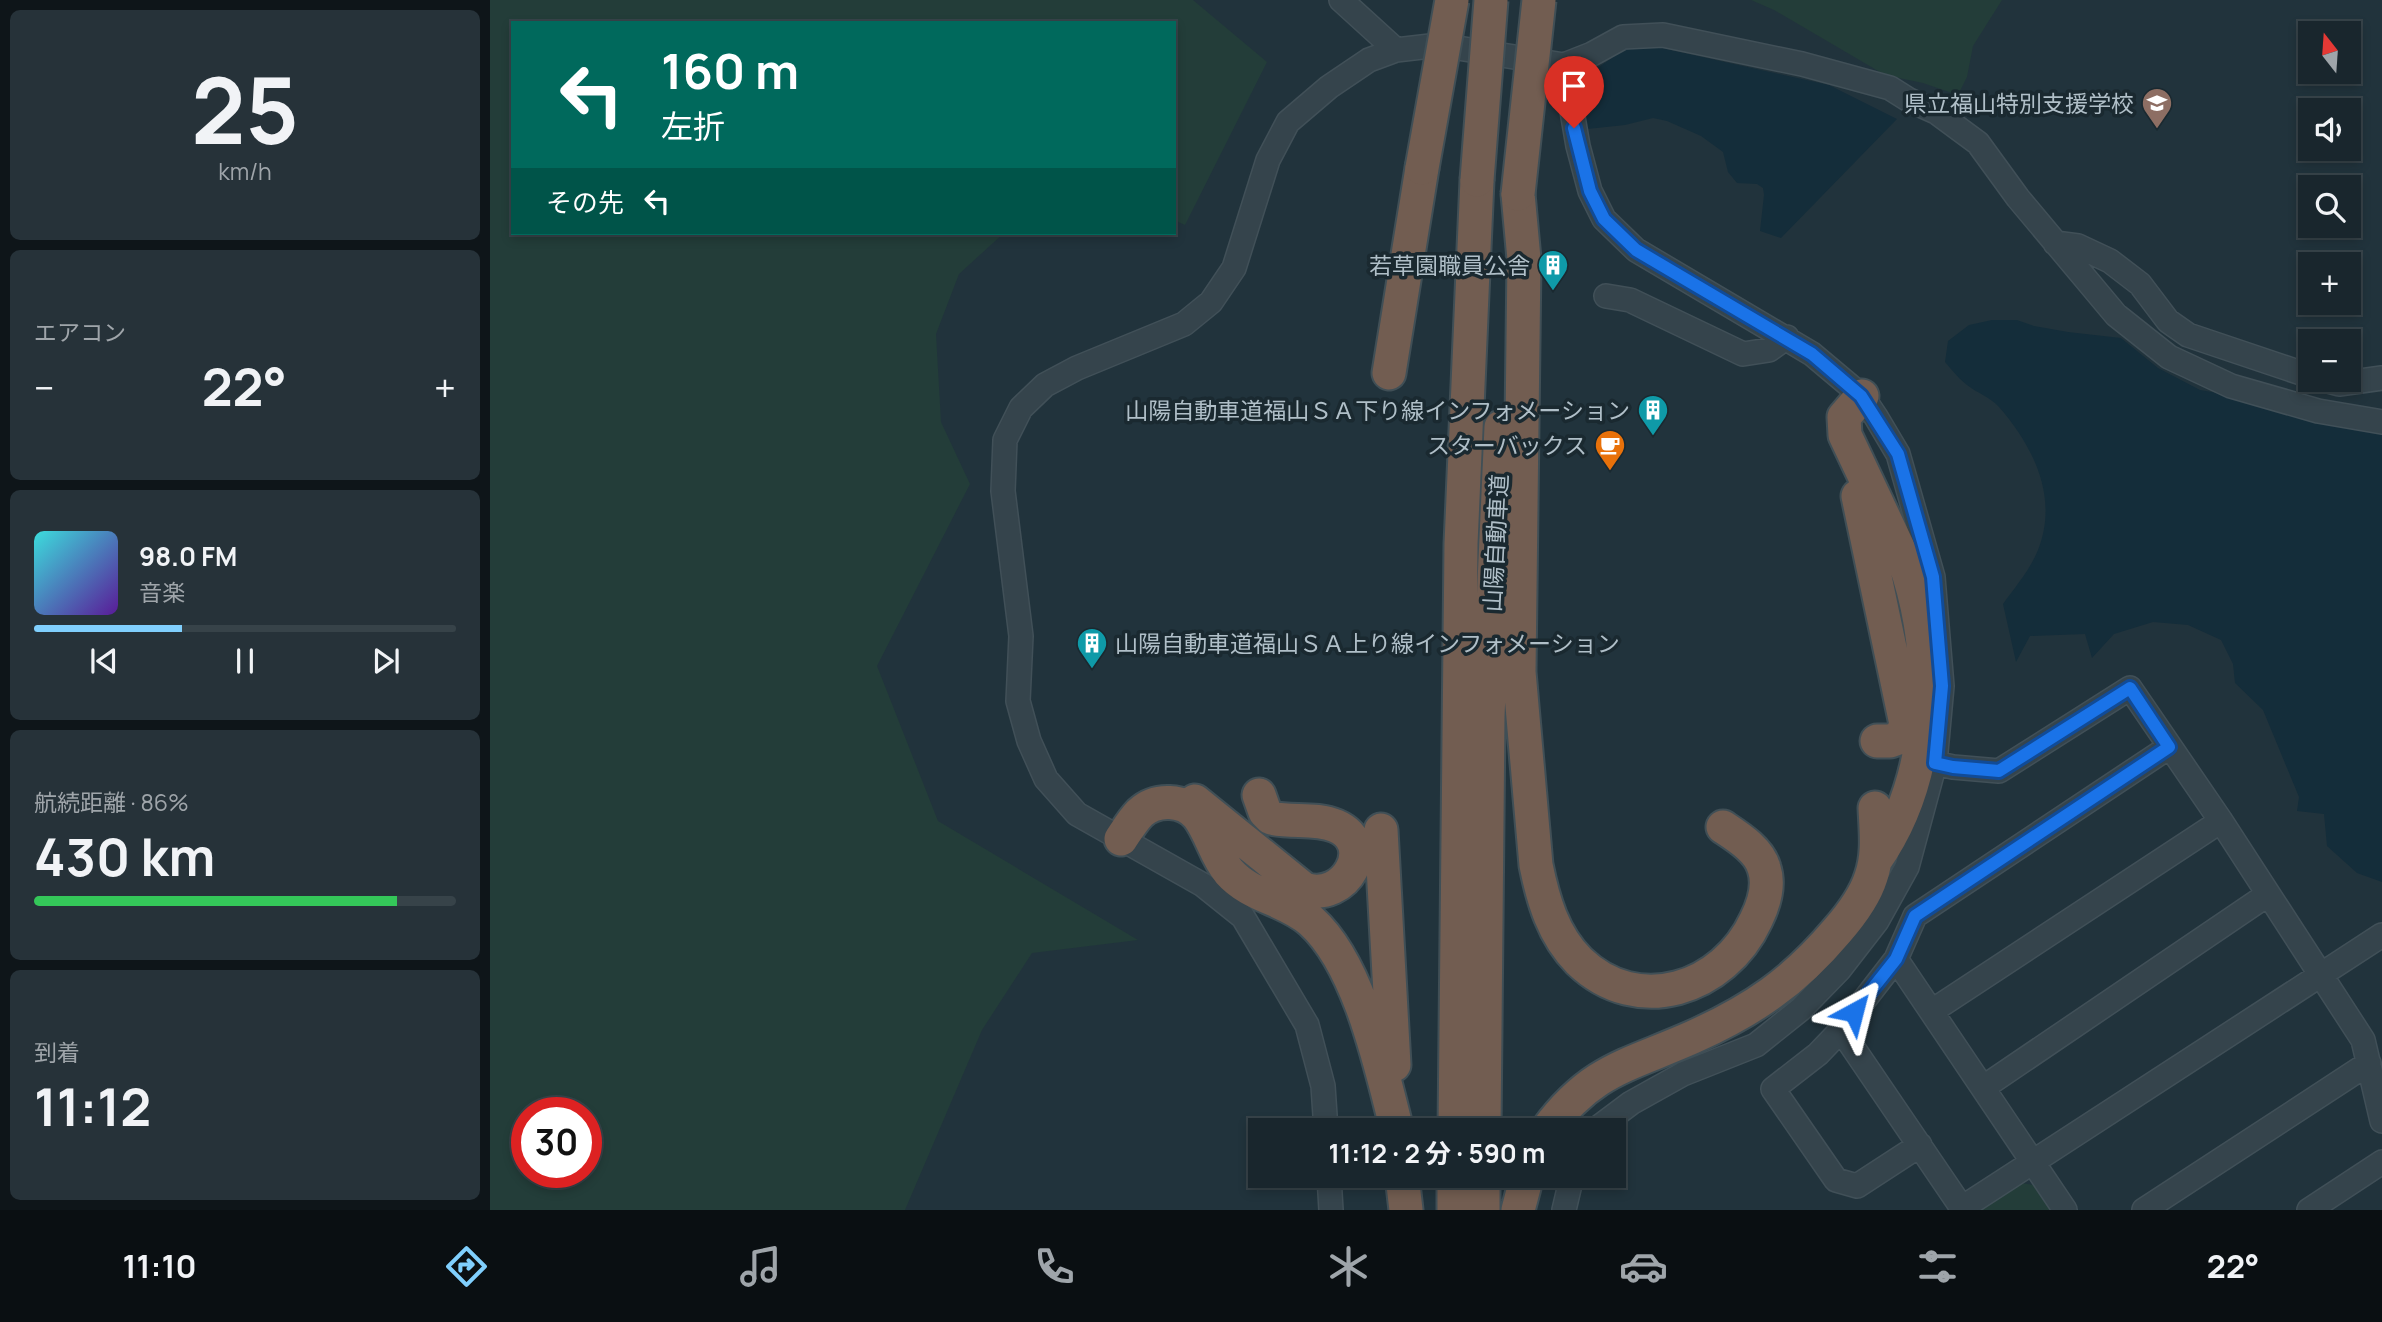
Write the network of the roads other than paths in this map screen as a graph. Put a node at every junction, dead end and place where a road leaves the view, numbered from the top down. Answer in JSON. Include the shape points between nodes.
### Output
{"nodes":[{"id":1,"x":1341,"y":0,"type":"edge"},
{"id":2,"x":1452,"y":0,"type":"edge"},
{"id":3,"x":1491,"y":0,"type":"edge"},
{"id":4,"x":1539,"y":0,"type":"edge"},
{"id":5,"x":1396,"y":50,"type":"junction"},
{"id":6,"x":1564,"y":65,"type":"junction"},
{"id":7,"x":1518,"y":194,"type":"junction"},
{"id":8,"x":2055,"y":243,"type":"junction"},
{"id":9,"x":1606,"y":296,"type":"dead end"},
{"id":10,"x":1787,"y":337,"type":"junction"},
{"id":11,"x":2298,"y":372,"type":"edge"},
{"id":12,"x":1389,"y":373,"type":"dead end"},
{"id":13,"x":2382,"y":378,"type":"edge"},
{"id":14,"x":2361,"y":381,"type":"edge"},
{"id":15,"x":1861,"y":396,"type":"junction"},
{"id":16,"x":2382,"y":422,"type":"edge"},
{"id":17,"x":1911,"y":582,"type":"junction"},
{"id":18,"x":1878,"y":590,"type":"junction"},
{"id":19,"x":1922,"y":629,"type":"junction"},
{"id":20,"x":1888,"y":637,"type":"junction"},
{"id":21,"x":1877,"y":741,"type":"dead end"},
{"id":22,"x":2169,"y":747,"type":"junction"},
{"id":23,"x":1935,"y":763,"type":"junction"},
{"id":24,"x":1259,"y":795,"type":"dead end"},
{"id":25,"x":1875,"y":808,"type":"dead end"},
{"id":26,"x":2221,"y":821,"type":"junction"},
{"id":27,"x":1723,"y":827,"type":"dead end"},
{"id":28,"x":1381,"y":831,"type":"dead end"},
{"id":29,"x":1121,"y":839,"type":"junction"},
{"id":30,"x":1268,"y":860,"type":"junction"},
{"id":31,"x":1875,"y":861,"type":"junction"},
{"id":32,"x":1248,"y":888,"type":"junction"},
{"id":33,"x":1327,"y":890,"type":"junction"},
{"id":34,"x":2267,"y":895,"type":"junction"},
{"id":35,"x":1324,"y":935,"type":"junction"},
{"id":36,"x":2382,"y":935,"type":"edge"},
{"id":37,"x":1896,"y":959,"type":"junction"},
{"id":38,"x":2321,"y":974,"type":"junction"},
{"id":39,"x":1932,"y":1011,"type":"junction"},
{"id":40,"x":1841,"y":1030,"type":"junction"},
{"id":41,"x":2369,"y":1063,"type":"junction"},
{"id":42,"x":1984,"y":1087,"type":"junction"},
{"id":43,"x":1325,"y":1118,"type":"edge"},
{"id":44,"x":1394,"y":1118,"type":"edge"},
{"id":45,"x":1396,"y":1118,"type":"edge"},
{"id":46,"x":1455,"y":1118,"type":"edge"},
{"id":47,"x":1484,"y":1118,"type":"edge"},
{"id":48,"x":1557,"y":1118,"type":"edge"},
{"id":49,"x":1611,"y":1118,"type":"edge"},
{"id":50,"x":2382,"y":1121,"type":"edge"},
{"id":51,"x":1920,"y":1145,"type":"junction"},
{"id":52,"x":2382,"y":1162,"type":"edge"},
{"id":53,"x":2034,"y":1163,"type":"junction"},
{"id":54,"x":1330,"y":1188,"type":"edge"},
{"id":55,"x":1403,"y":1188,"type":"edge"},
{"id":56,"x":1454,"y":1188,"type":"edge"},
{"id":57,"x":1483,"y":1188,"type":"edge"},
{"id":58,"x":1524,"y":1188,"type":"edge"},
{"id":59,"x":1569,"y":1188,"type":"edge"},
{"id":60,"x":1331,"y":1210,"type":"edge"},
{"id":61,"x":1406,"y":1210,"type":"edge"},
{"id":62,"x":1454,"y":1210,"type":"edge"},
{"id":63,"x":1483,"y":1210,"type":"edge"},
{"id":64,"x":1518,"y":1210,"type":"edge"},
{"id":65,"x":1564,"y":1210,"type":"edge"},
{"id":66,"x":2065,"y":1210,"type":"edge"},
{"id":67,"x":2144,"y":1210,"type":"edge"},
{"id":68,"x":2309,"y":1210,"type":"edge"}],
"edges":[{"from":1,"to":5,"type":"street"},
{"from":2,"to":12,"type":"highway","bridge":true},
{"from":3,"to":46,"type":"highway","name":"山陽自動車道","bridge":true,"via":[[1477,180],[1461,557]]},
{"from":4,"to":7,"type":"highway","name":"山陽自動車道","bridge":true},
{"from":5,"to":6,"type":"street","via":[[1439,45]]},
{"from":5,"to":29,"type":"street","via":[[1369,60],[1329,86],[1289,122],[1268,160],[1234,268],[1211,302],[1184,324],[1045,385],[1021,408],[1005,440],[1003,491],[1021,636],[1018,701],[1029,741],[1046,779],[1077,814]]},
{"from":6,"to":8,"type":"street","via":[[1623,37],[1663,34],[1890,88],[1936,112],[1979,143]]},
{"from":6,"to":10,"type":"street","via":[[1578,146],[1590,191],[1604,219],[1636,250]]},
{"from":7,"to":27,"type":"highway","via":[[1524,259],[1520,672],[1536,865],[1550,919],[1563,942],[1580,962],[1622,987],[1669,990],[1717,970],[1751,930],[1767,886],[1764,866],[1754,852]]},
{"from":7,"to":47,"type":"highway","name":"山陽自動車道","via":[[1493,571]]},
{"from":8,"to":11,"type":"street","via":[[2078,246],[2110,261],[2140,284],[2168,321],[2188,335]]},
{"from":8,"to":16,"type":"street","via":[[2116,315],[2169,357],[2231,386],[2318,411]]},
{"from":9,"to":10,"type":"street","via":[[1630,300],[1743,354],[1769,350]]},
{"from":10,"to":15,"type":"street"},
{"from":13,"to":14,"type":"street"},
{"from":15,"to":17,"type":"highway","via":[[1844,417],[1844,435]]},
{"from":15,"to":18,"type":"highway","via":[[1838,419],[1836,435],[1857,494]]},
{"from":15,"to":23,"type":"street","via":[[1898,454],[1933,577],[1942,686]]},
{"from":17,"to":18,"type":"street","via":[[1898,598]]},
{"from":17,"to":19,"type":"highway"},
{"from":18,"to":20,"type":"highway"},
{"from":19,"to":20,"type":"street","via":[[1902,619],[1895,622]]},
{"from":19,"to":31,"type":"highway","via":[[1925,690],[1920,748],[1899,820]]},
{"from":20,"to":21,"type":"highway","via":[[1906,724],[1901,737]]},
{"from":22,"to":23,"type":"street","via":[[2130,688],[1999,771]]},
{"from":22,"to":26,"type":"street"},
{"from":22,"to":37,"type":"street","via":[[1915,916]]},
{"from":23,"to":49,"type":"street","via":[[1907,867],[1877,921],[1839,970],[1801,1009],[1755,1045],[1683,1074]]},
{"from":24,"to":33,"type":"highway","via":[[1271,818],[1326,823],[1349,835],[1355,849],[1353,868],[1342,882]]},
{"from":25,"to":31,"type":"highway"},
{"from":26,"to":34,"type":"street"},
{"from":26,"to":39,"type":"street"},
{"from":28,"to":45,"type":"highway"},
{"from":29,"to":30,"type":"highway","via":[[1145,803],[1162,795],[1181,795],[1199,804]]},
{"from":29,"to":32,"type":"highway","via":[[1147,807],[1184,806],[1198,817],[1228,871]]},
{"from":29,"to":43,"type":"street","via":[[1203,885],[1243,917],[1307,1025],[1323,1086]]},
{"from":30,"to":32,"type":"street","via":[[1269,881]]},
{"from":30,"to":33,"type":"highway","via":[[1304,889]]},
{"from":31,"to":48,"type":"highway","via":[[1871,878],[1848,918],[1790,981],[1722,1023],[1619,1066],[1578,1094]]},
{"from":32,"to":35,"type":"highway","via":[[1302,914]]},
{"from":33,"to":35,"type":"street","via":[[1320,909]]},
{"from":34,"to":38,"type":"street"},
{"from":34,"to":42,"type":"street"},
{"from":35,"to":44,"type":"highway","via":[[1364,1012]]},
{"from":36,"to":38,"type":"street"},
{"from":37,"to":39,"type":"street"},
{"from":37,"to":40,"type":"street"},
{"from":38,"to":41,"type":"street","via":[[2363,1040]]},
{"from":38,"to":53,"type":"street"},
{"from":39,"to":42,"type":"street"},
{"from":40,"to":51,"type":"street"},
{"from":40,"to":51,"type":"street","via":[[1818,1055],[1773,1088],[1836,1180],[1857,1186]]},
{"from":41,"to":50,"type":"street"},
{"from":41,"to":67,"type":"street"},
{"from":42,"to":53,"type":"street"},
{"from":51,"to":53,"type":"street","via":[[1962,1208]]},
{"from":52,"to":68,"type":"street"},
{"from":53,"to":66,"type":"street"},
{"from":54,"to":60,"type":"street"},
{"from":55,"to":61,"type":"highway"},
{"from":56,"to":62,"type":"highway"},
{"from":57,"to":63,"type":"highway"},
{"from":58,"to":64,"type":"highway"},
{"from":59,"to":65,"type":"street"}]}
